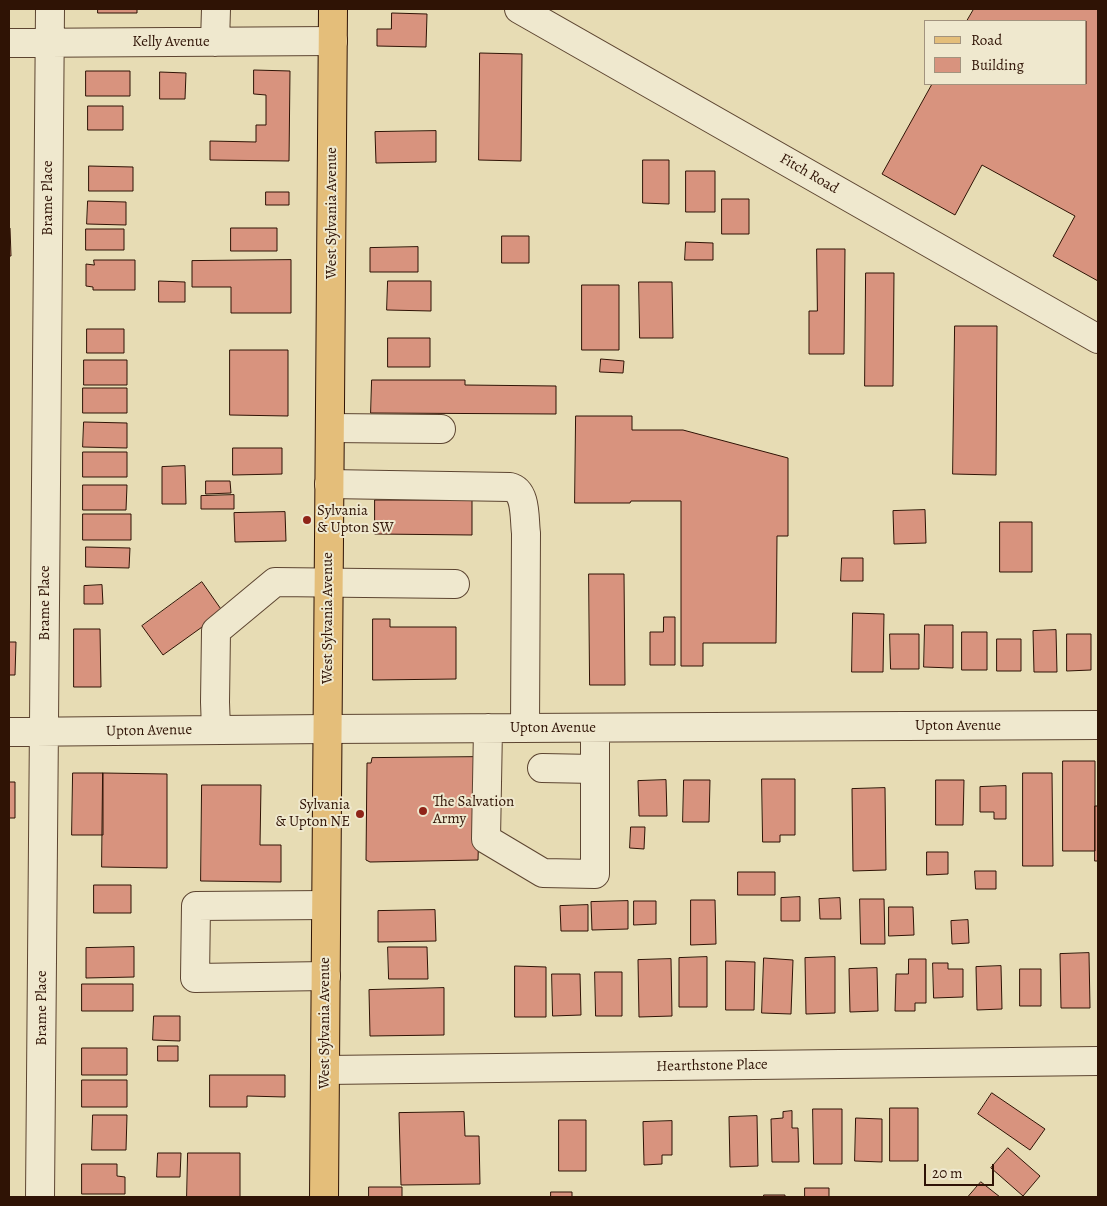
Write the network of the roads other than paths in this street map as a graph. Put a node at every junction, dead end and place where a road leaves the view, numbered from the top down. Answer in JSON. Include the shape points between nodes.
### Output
{"nodes":[{"id":1,"x":50,"y":9,"type":"edge"},
{"id":2,"x":216,"y":9,"type":"edge"},
{"id":3,"x":333,"y":9,"type":"edge"},
{"id":4,"x":519,"y":9,"type":"edge"},
{"id":5,"x":333,"y":41,"type":"junction"},
{"id":6,"x":215,"y":42,"type":"junction"},
{"id":7,"x":9,"y":43,"type":"edge"},
{"id":8,"x":50,"y":43,"type":"junction"},
{"id":9,"x":1098,"y":340,"type":"edge"},
{"id":10,"x":330,"y":428,"type":"junction"},
{"id":11,"x":441,"y":429,"type":"dead end"},
{"id":12,"x":329,"y":484,"type":"junction"},
{"id":13,"x":328,"y":583,"type":"junction"},
{"id":14,"x":455,"y":584,"type":"dead end"},
{"id":15,"x":1098,"y":726,"type":"edge"},
{"id":16,"x":488,"y":728,"type":"junction"},
{"id":17,"x":525,"y":728,"type":"junction"},
{"id":18,"x":595,"y":728,"type":"junction"},
{"id":19,"x":327,"y":729,"type":"junction"},
{"id":20,"x":216,"y":730,"type":"junction"},
{"id":21,"x":9,"y":732,"type":"edge"},
{"id":22,"x":44,"y":732,"type":"junction"},
{"id":23,"x":542,"y":768,"type":"dead end"},
{"id":24,"x":595,"y":769,"type":"junction"},
{"id":25,"x":326,"y":905,"type":"junction"},
{"id":26,"x":326,"y":976,"type":"junction"},
{"id":27,"x":1098,"y":1061,"type":"edge"},
{"id":28,"x":325,"y":1070,"type":"junction"},
{"id":29,"x":40,"y":1197,"type":"edge"},
{"id":30,"x":324,"y":1197,"type":"edge"}],
"edges":[{"from":1,"to":8,"type":"street","name":"Brame Place"},
{"from":2,"to":6,"type":"street"},
{"from":3,"to":5,"type":"main road","name":"West Sylvania Avenue"},
{"from":4,"to":9,"type":"street","name":"Fitch Road"},
{"from":5,"to":6,"type":"street","name":"Kelly Avenue"},
{"from":5,"to":10,"type":"main road","name":"West Sylvania Avenue"},
{"from":6,"to":8,"type":"street","name":"Kelly Avenue"},
{"from":7,"to":8,"type":"street","name":"Kelly Avenue"},
{"from":8,"to":22,"type":"street","name":"Brame Place"},
{"from":10,"to":11,"type":"street"},
{"from":10,"to":12,"type":"main road","name":"West Sylvania Avenue"},
{"from":12,"to":13,"type":"main road","name":"West Sylvania Avenue"},
{"from":12,"to":17,"type":"street","via":[[510,487],[518,491],[526,533]]},
{"from":13,"to":14,"type":"street"},
{"from":13,"to":19,"type":"main road","name":"West Sylvania Avenue"},
{"from":13,"to":20,"type":"street","via":[[275,582],[216,631]]},
{"from":15,"to":18,"type":"street","name":"Upton Avenue"},
{"from":16,"to":17,"type":"street","name":"Upton Avenue"},
{"from":16,"to":19,"type":"street","name":"Upton Avenue"},
{"from":16,"to":24,"type":"street","via":[[486,839],[542,873],[595,874]]},
{"from":17,"to":18,"type":"street","name":"Upton Avenue"},
{"from":18,"to":24,"type":"street"},
{"from":19,"to":20,"type":"street","name":"Upton Avenue"},
{"from":19,"to":25,"type":"main road","name":"West Sylvania Avenue"},
{"from":20,"to":22,"type":"street","name":"Upton Avenue"},
{"from":21,"to":22,"type":"street","name":"Upton Avenue"},
{"from":22,"to":29,"type":"street","name":"Brame Place"},
{"from":23,"to":24,"type":"street"},
{"from":25,"to":26,"type":"main road","name":"West Sylvania Avenue"},
{"from":25,"to":26,"type":"street","via":[[196,906],[196,978]]},
{"from":26,"to":28,"type":"main road","name":"West Sylvania Avenue"},
{"from":27,"to":28,"type":"street","name":"Hearthstone Place"},
{"from":28,"to":30,"type":"main road","name":"West Sylvania Avenue"}]}
